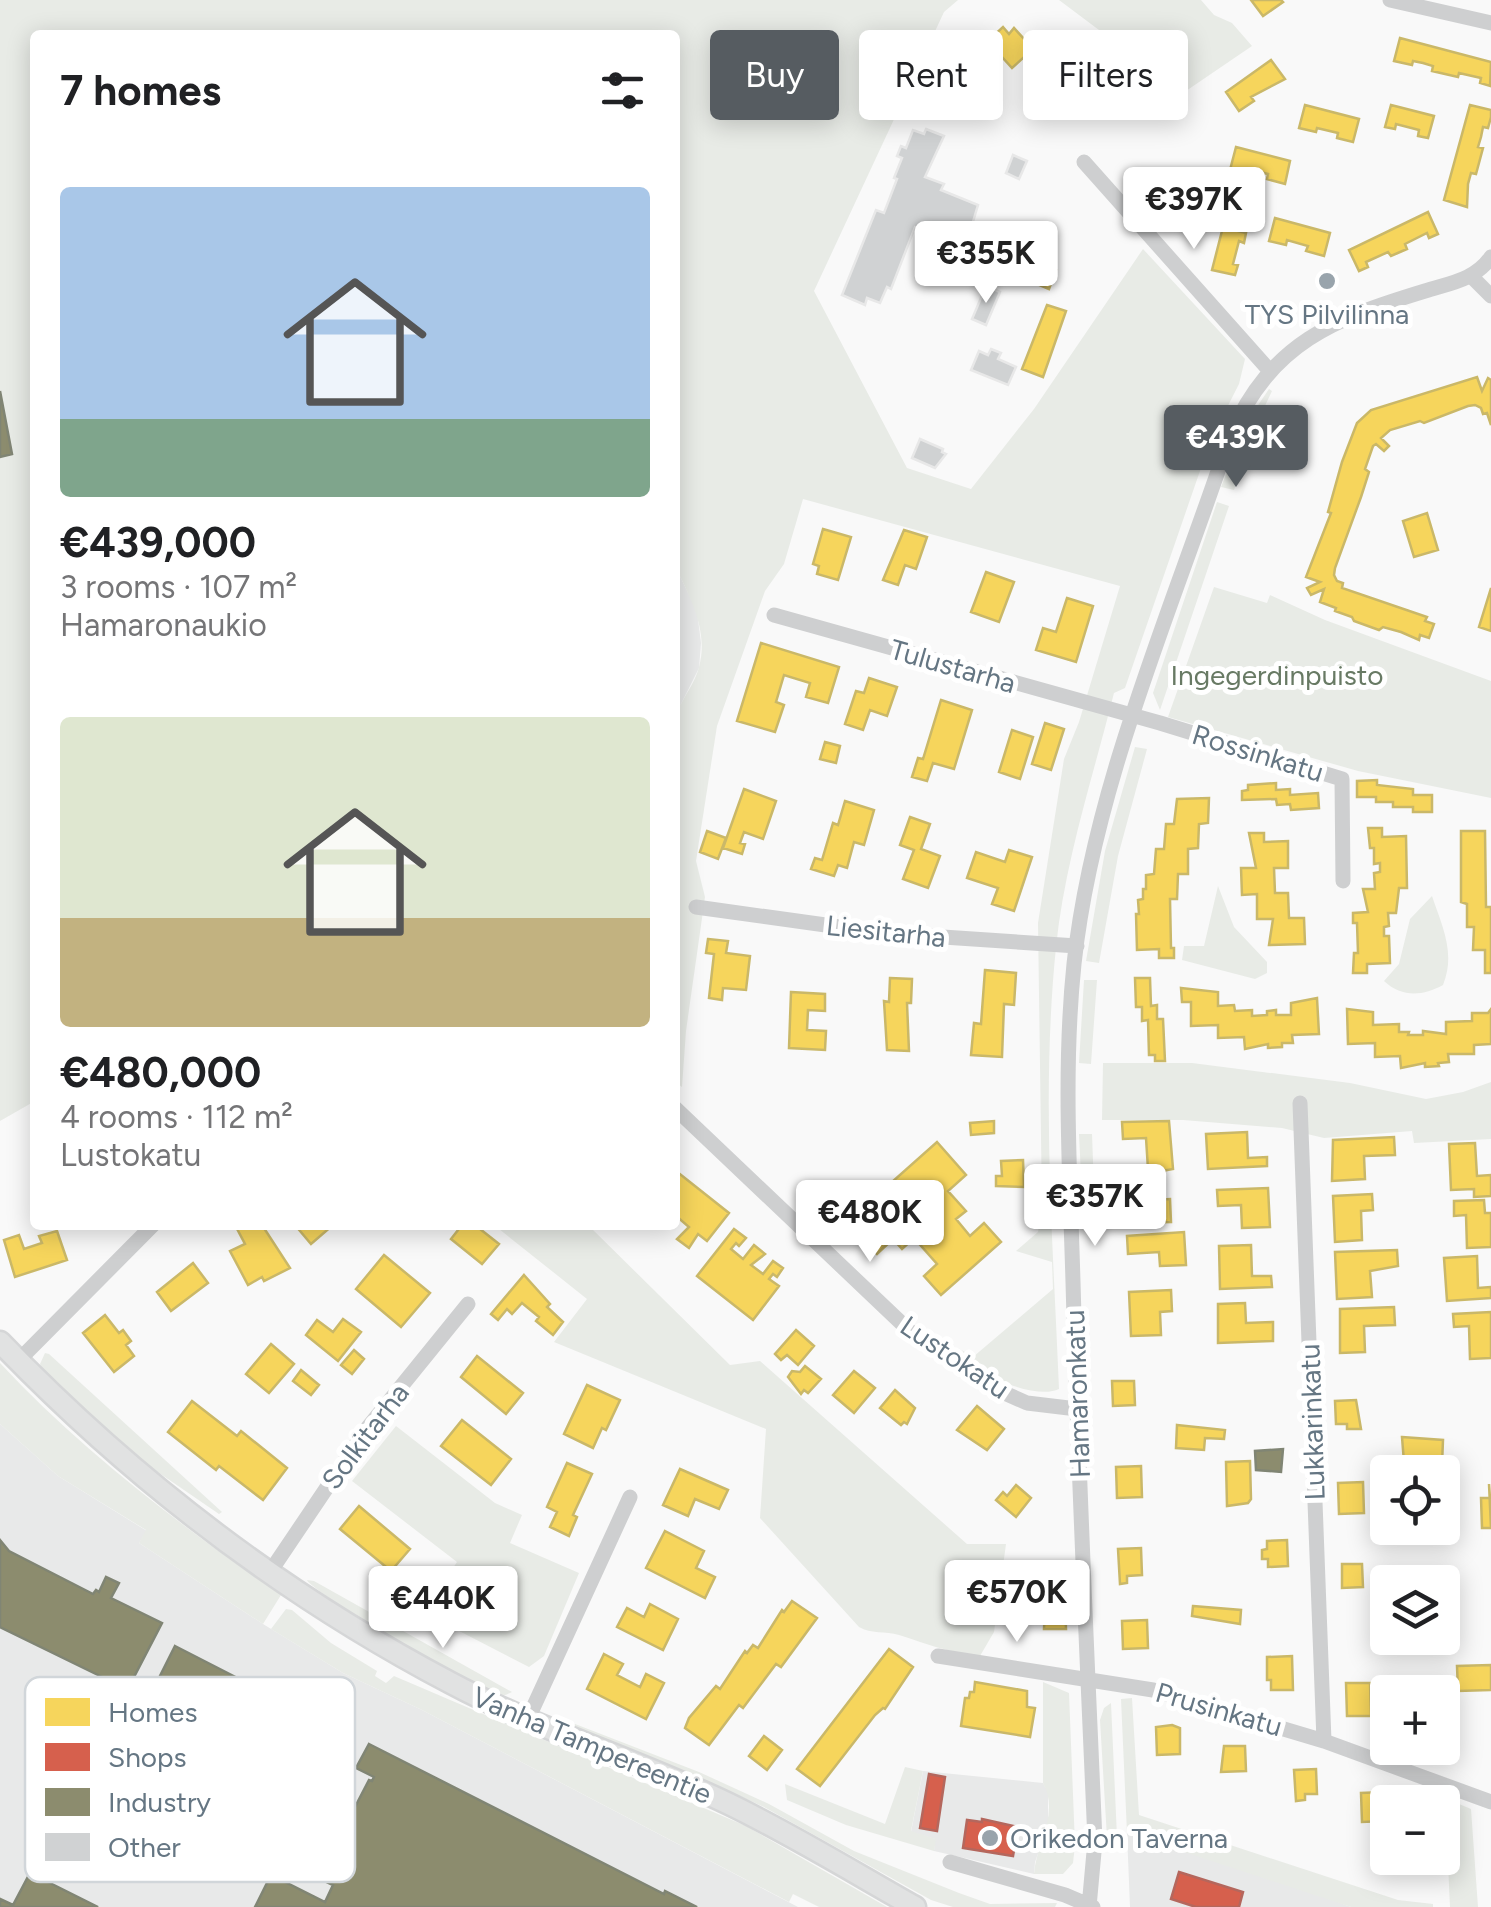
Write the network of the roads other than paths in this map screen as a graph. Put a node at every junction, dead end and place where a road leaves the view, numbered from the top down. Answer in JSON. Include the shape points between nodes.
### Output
{"nodes":[{"id":1,"x":1390,"y":0,"type":"edge"},
{"id":2,"x":1491,"y":24,"type":"edge"},
{"id":3,"x":1084,"y":162,"type":"dead end"},
{"id":4,"x":1491,"y":257,"type":"edge"},
{"id":5,"x":1472,"y":277,"type":"junction"},
{"id":6,"x":1491,"y":296,"type":"edge"},
{"id":7,"x":1269,"y":370,"type":"junction"},
{"id":8,"x":774,"y":615,"type":"dead end"},
{"id":9,"x":1132,"y":717,"type":"junction"},
{"id":10,"x":1344,"y":881,"type":"dead end"},
{"id":11,"x":696,"y":907,"type":"dead end"},
{"id":12,"x":1077,"y":946,"type":"junction"},
{"id":13,"x":1300,"y":1103,"type":"dead end"},
{"id":14,"x":680,"y":1113,"type":"edge"},
{"id":15,"x":148,"y":1230,"type":"edge"},
{"id":16,"x":468,"y":1304,"type":"dead end"},
{"id":17,"x":0,"y":1342,"type":"edge"},
{"id":18,"x":18,"y":1361,"type":"junction"},
{"id":19,"x":1077,"y":1409,"type":"junction"},
{"id":20,"x":630,"y":1497,"type":"dead end"},
{"id":21,"x":270,"y":1572,"type":"junction"},
{"id":22,"x":938,"y":1656,"type":"dead end"},
{"id":23,"x":1088,"y":1678,"type":"junction"},
{"id":24,"x":527,"y":1720,"type":"junction"},
{"id":25,"x":1324,"y":1741,"type":"junction"},
{"id":26,"x":1491,"y":1802,"type":"edge"},
{"id":27,"x":950,"y":1862,"type":"dead end"},
{"id":28,"x":1090,"y":1906,"type":"edge"},
{"id":29,"x":915,"y":1907,"type":"edge"}],
"edges":[{"from":1,"to":2,"type":"street"},
{"from":3,"to":7,"type":"street"},
{"from":4,"to":5,"type":"street"},
{"from":5,"to":6,"type":"street"},
{"from":5,"to":7,"type":"street","name":"Hamaronkatu","via":[[1367,309],[1298,345]]},
{"from":7,"to":9,"type":"street","name":"Hamaronkatu","via":[[1230,436]]},
{"from":8,"to":9,"type":"street","name":"Tulustarha"},
{"from":9,"to":10,"type":"street","name":"Rossinkatu","via":[[1342,778]]},
{"from":9,"to":12,"type":"street","name":"Hamaronkatu","via":[[1092,860]]},
{"from":11,"to":12,"type":"street","name":"Liesitarha","via":[[883,933]]},
{"from":12,"to":19,"type":"street","name":"Hamaronkatu","via":[[1068,1085]]},
{"from":13,"to":25,"type":"street","name":"Lukkarinkatu"},
{"from":14,"to":19,"type":"street","name":"Lustokatu","via":[[924,1343],[993,1388],[1028,1403]]},
{"from":15,"to":18,"type":"street"},
{"from":16,"to":21,"type":"street","name":"Solkitarha","via":[[366,1431]]},
{"from":17,"to":18,"type":"main road","name":"Vanha Tampereentie"},
{"from":18,"to":21,"type":"main road","name":"Vanha Tampereentie","via":[[148,1482]]},
{"from":19,"to":23,"type":"street","name":"Hamaronkatu"},
{"from":20,"to":24,"type":"street"},
{"from":21,"to":24,"type":"main road","name":"Vanha Tampereentie","via":[[391,1651]]},
{"from":22,"to":23,"type":"street","name":"Prusinkatu"},
{"from":23,"to":25,"type":"street","name":"Prusinkatu","via":[[1154,1690]]},
{"from":23,"to":28,"type":"street","name":"Hamaronkatu","via":[[1095,1841]]},
{"from":24,"to":29,"type":"main road","name":"Vanha Tampereentie","via":[[728,1803]]},
{"from":25,"to":26,"type":"street","name":"Prusinkatu"},
{"from":27,"to":28,"type":"street"}]}
